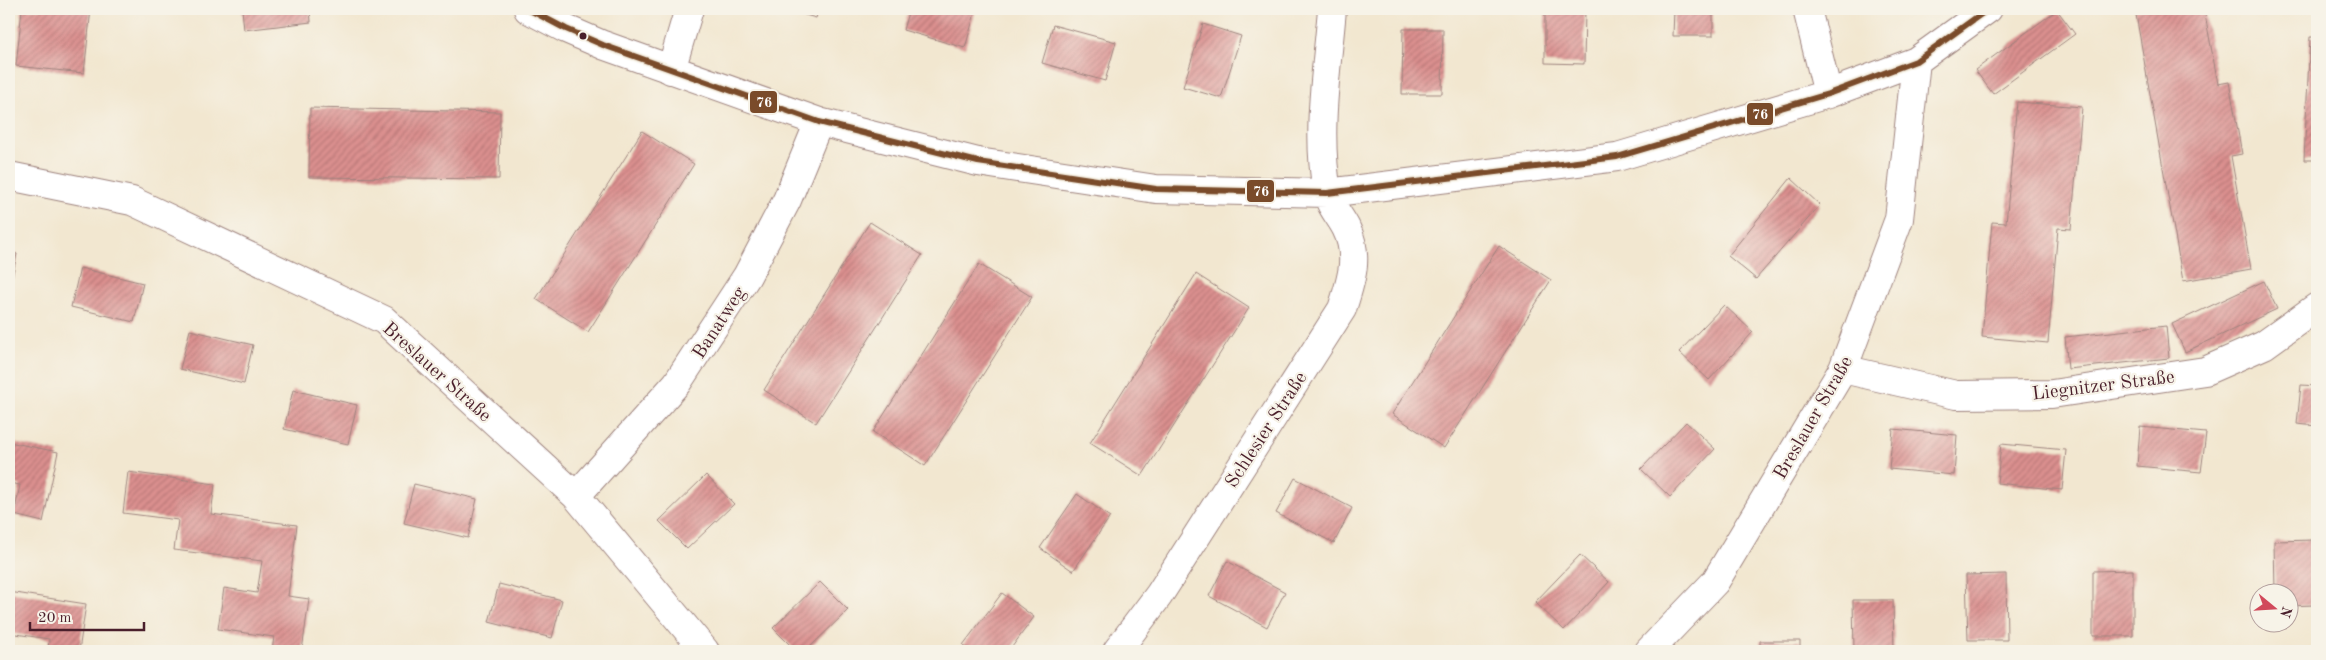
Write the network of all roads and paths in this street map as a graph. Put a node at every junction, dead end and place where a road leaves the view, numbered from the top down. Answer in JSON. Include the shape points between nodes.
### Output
{"nodes":[{"id":1,"x":528,"y":9,"type":"edge"},
{"id":2,"x":689,"y":9,"type":"edge"},
{"id":3,"x":1332,"y":9,"type":"edge"},
{"id":4,"x":1807,"y":9,"type":"edge"},
{"id":5,"x":1988,"y":9,"type":"edge"},
{"id":6,"x":1916,"y":61,"type":"junction"},
{"id":7,"x":671,"y":70,"type":"junction"},
{"id":8,"x":1828,"y":94,"type":"junction"},
{"id":9,"x":819,"y":122,"type":"junction"},
{"id":10,"x":9,"y":176,"type":"edge"},
{"id":11,"x":1327,"y":193,"type":"junction"},
{"id":12,"x":2317,"y":307,"type":"edge"},
{"id":13,"x":1843,"y":369,"type":"junction"},
{"id":14,"x":576,"y":496,"type":"junction"},
{"id":15,"x":705,"y":651,"type":"edge"},
{"id":16,"x":1117,"y":651,"type":"edge"},
{"id":17,"x":1649,"y":651,"type":"edge"}],
"edges":[{"from":1,"to":7,"type":"street","via":[[566,29]]},
{"from":2,"to":7,"type":"street"},
{"from":3,"to":11,"type":"street","via":[[1322,123]]},
{"from":4,"to":8,"type":"street"},
{"from":5,"to":6,"type":"street"},
{"from":6,"to":8,"type":"street"},
{"from":6,"to":13,"type":"street","name":"Breslauer Straße","via":[[1899,219]]},
{"from":7,"to":9,"type":"street"},
{"from":8,"to":11,"type":"street","via":[[1618,157]]},
{"from":9,"to":11,"type":"street","via":[[978,162],[1156,189]]},
{"from":9,"to":14,"type":"street","name":"Banatweg","via":[[787,200],[747,276],[678,383]]},
{"from":10,"to":14,"type":"street","name":"Breslauer Straße","via":[[132,201],[384,320]]},
{"from":11,"to":16,"type":"street","name":"Schlesier Straße","via":[[1353,245],[1354,268],[1342,309],[1159,596]]},
{"from":12,"to":13,"type":"street","name":"Liegnitzer Straße","via":[[2264,345],[2205,371],[2052,394],[1956,395]]},
{"from":13,"to":17,"type":"street","name":"Breslauer Straße","via":[[1715,582]]},
{"from":14,"to":15,"type":"street","name":"Breslauer Straße"}]}
